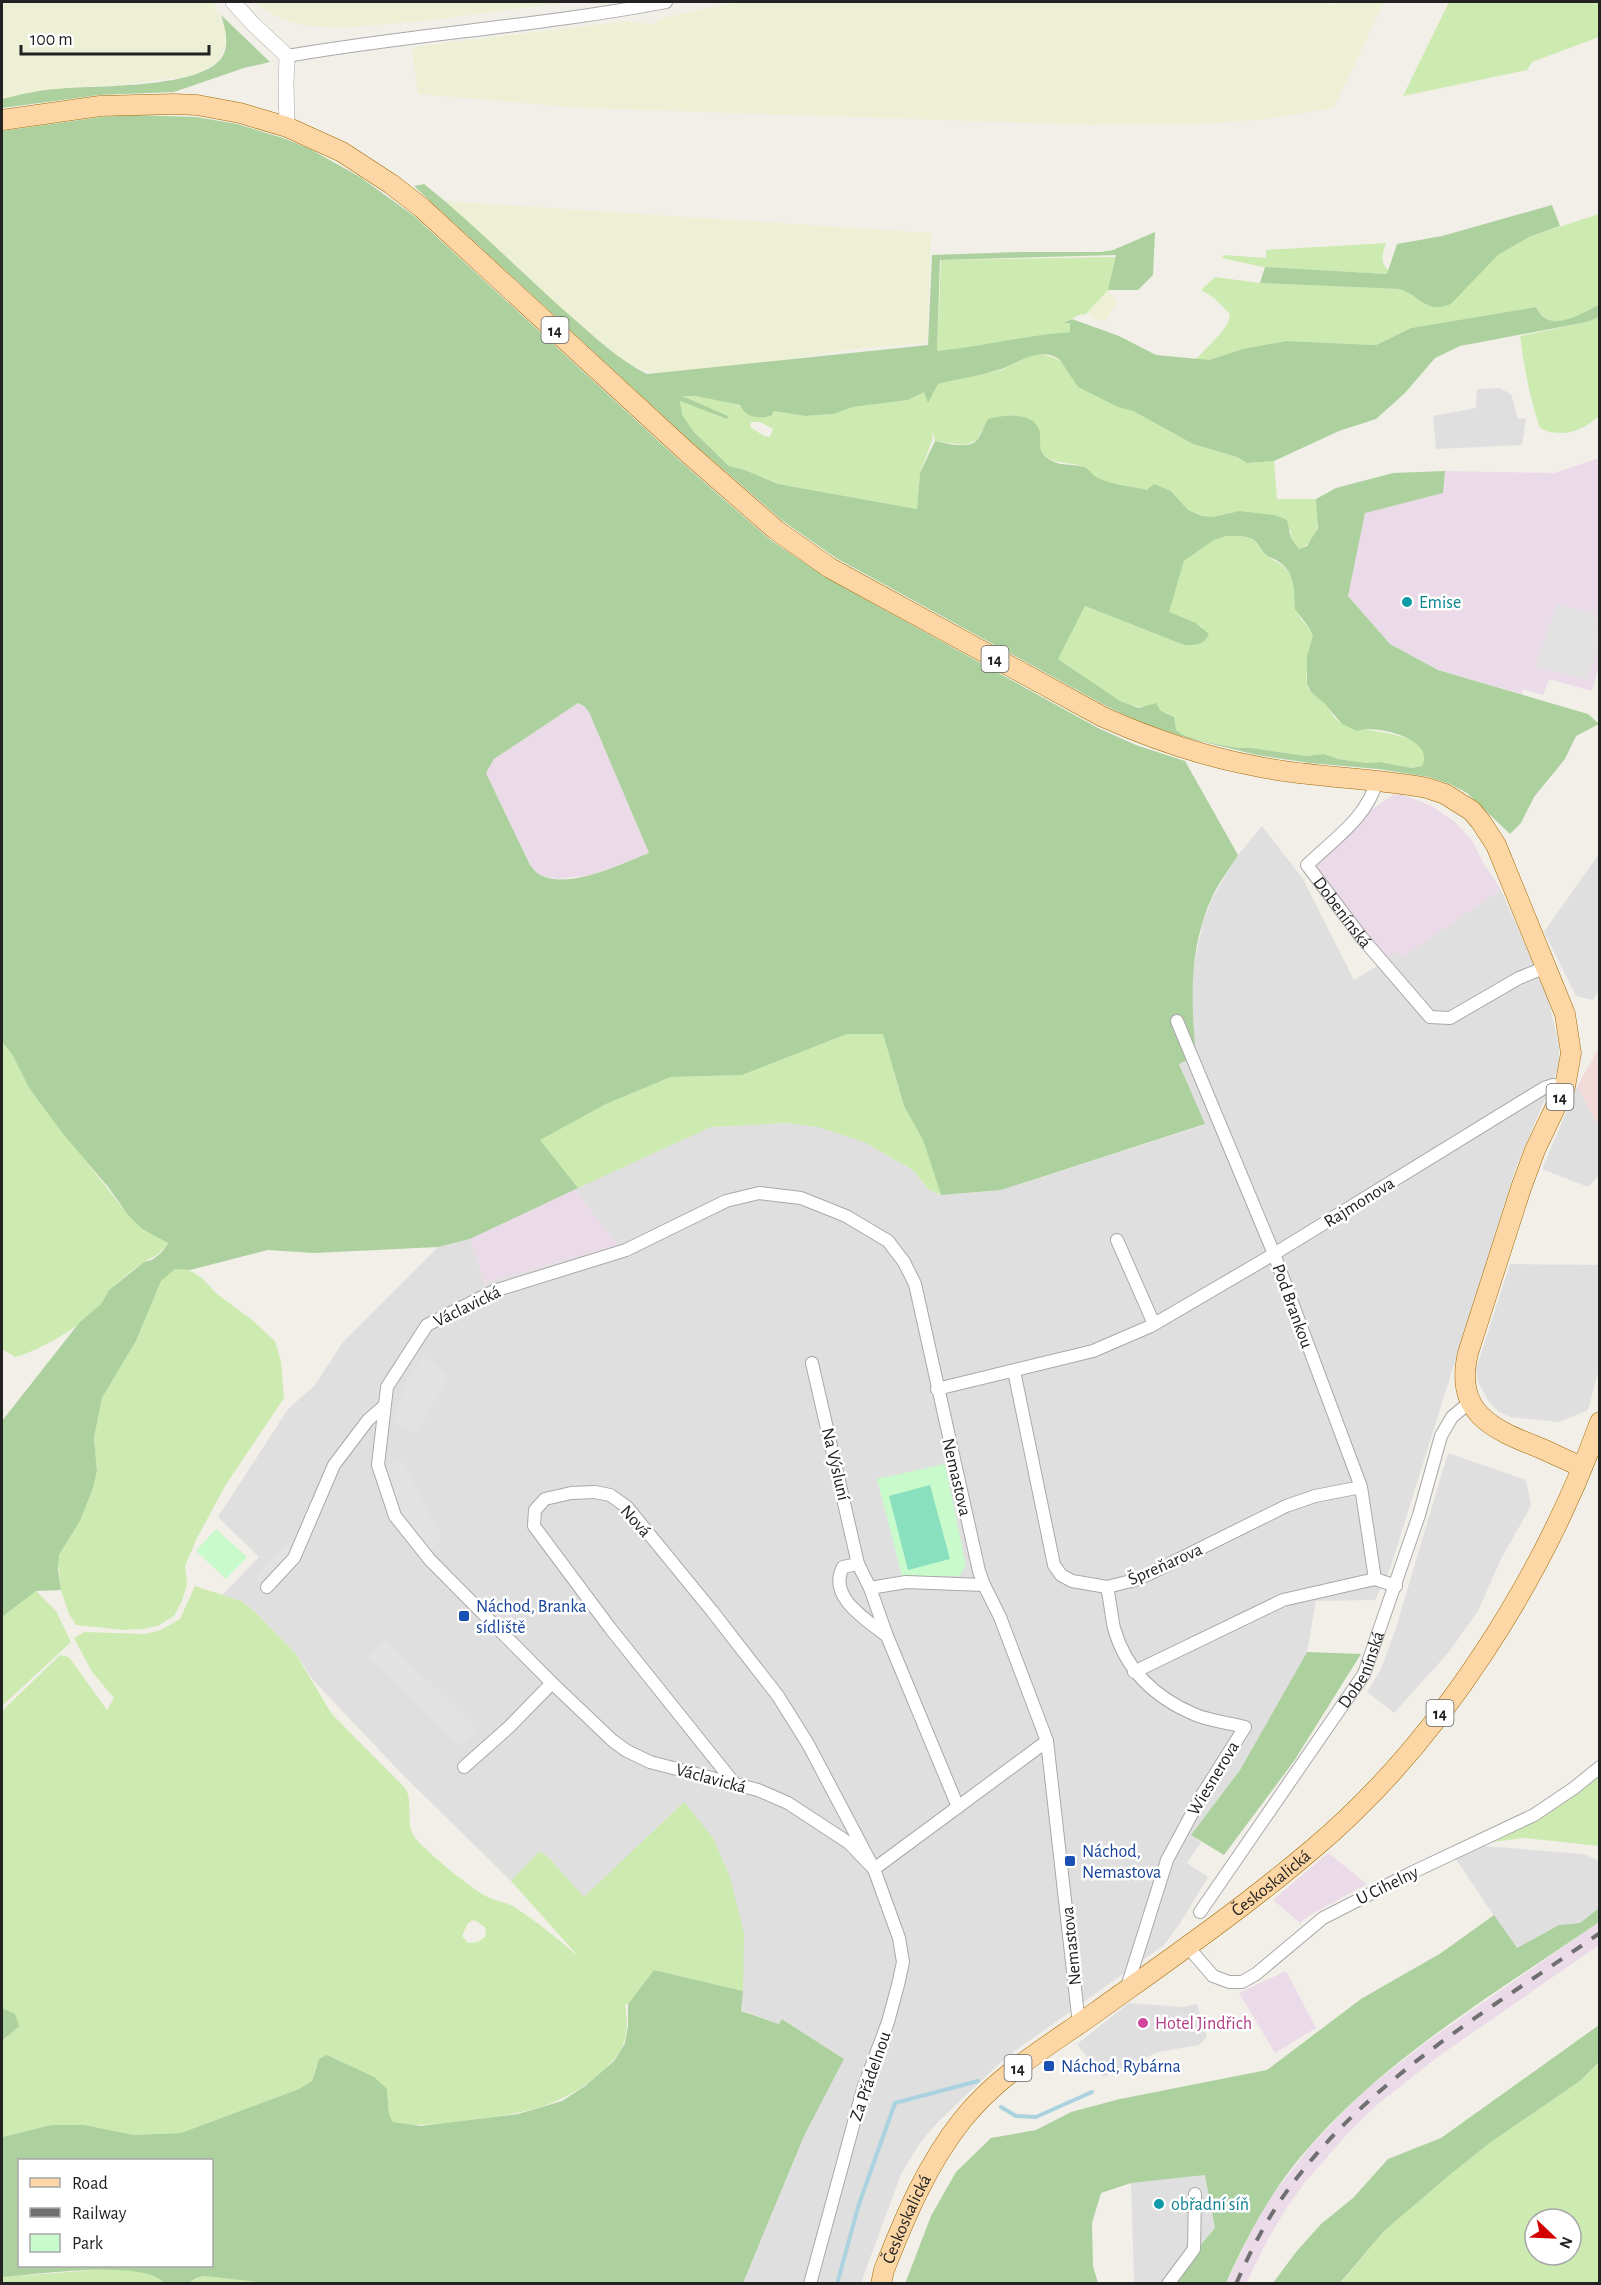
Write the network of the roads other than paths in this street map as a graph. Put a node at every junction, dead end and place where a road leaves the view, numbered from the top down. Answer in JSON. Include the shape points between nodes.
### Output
{"nodes":[{"id":1,"x":233,"y":2,"type":"edge"},
{"id":2,"x":666,"y":2,"type":"edge"},
{"id":3,"x":288,"y":56,"type":"junction"},
{"id":4,"x":2,"y":120,"type":"edge"},
{"id":5,"x":287,"y":127,"type":"junction"},
{"id":6,"x":1377,"y":780,"type":"junction"},
{"id":7,"x":1546,"y":966,"type":"junction"},
{"id":8,"x":1177,"y":1021,"type":"dead end"},
{"id":9,"x":1564,"y":1088,"type":"junction"},
{"id":10,"x":1117,"y":1240,"type":"dead end"},
{"id":11,"x":1274,"y":1254,"type":"junction"},
{"id":12,"x":596,"y":1260,"type":"joint"},
{"id":13,"x":1154,"y":1324,"type":"junction"},
{"id":14,"x":812,"y":1363,"type":"dead end"},
{"id":15,"x":1014,"y":1371,"type":"junction"},
{"id":16,"x":937,"y":1389,"type":"junction"},
{"id":17,"x":1470,"y":1402,"type":"junction"},
{"id":18,"x":383,"y":1407,"type":"junction"},
{"id":19,"x":1599,"y":1422,"type":"edge"},
{"id":20,"x":1582,"y":1467,"type":"junction"},
{"id":21,"x":1361,"y":1486,"type":"junction"},
{"id":22,"x":858,"y":1564,"type":"junction"},
{"id":23,"x":1375,"y":1579,"type":"junction"},
{"id":24,"x":984,"y":1585,"type":"junction"},
{"id":25,"x":1396,"y":1586,"type":"junction"},
{"id":26,"x":267,"y":1587,"type":"dead end"},
{"id":27,"x":1107,"y":1587,"type":"junction"},
{"id":28,"x":870,"y":1588,"type":"junction"},
{"id":29,"x":887,"y":1636,"type":"junction"},
{"id":30,"x":1134,"y":1672,"type":"junction"},
{"id":31,"x":552,"y":1683,"type":"junction"},
{"id":32,"x":1047,"y":1741,"type":"junction"},
{"id":33,"x":464,"y":1767,"type":"dead end"},
{"id":34,"x":1599,"y":1767,"type":"edge"},
{"id":35,"x":734,"y":1783,"type":"junction"},
{"id":36,"x":958,"y":1808,"type":"junction"},
{"id":37,"x":874,"y":1869,"type":"junction"},
{"id":38,"x":1200,"y":1912,"type":"dead end"},
{"id":39,"x":1188,"y":1947,"type":"junction"},
{"id":40,"x":1126,"y":1990,"type":"junction"},
{"id":41,"x":1078,"y":2024,"type":"junction"},
{"id":42,"x":1195,"y":2194,"type":"dead end"},
{"id":43,"x":810,"y":2283,"type":"edge"},
{"id":44,"x":880,"y":2283,"type":"edge"},
{"id":45,"x":1168,"y":2283,"type":"edge"}],
"edges":[{"from":1,"to":3,"type":"street"},
{"from":2,"to":3,"type":"street"},
{"from":3,"to":5,"type":"street"},
{"from":4,"to":5,"type":"main road","number":"14","via":[[100,106],[174,104],[229,111]]},
{"from":5,"to":6,"type":"main road","number":"14","via":[[342,152],[407,195],[688,453],[776,530],[830,568],[1140,734],[1255,766]]},
{"from":6,"to":7,"type":"main road","number":"14","via":[[1427,788],[1472,811],[1496,845]]},
{"from":6,"to":7,"type":"street","name":"Dobenínská","via":[[1361,813],[1307,865],[1362,938],[1430,1017],[1450,1018]]},
{"from":7,"to":9,"type":"main road","number":"14","via":[[1570,1038],[1570,1064]]},
{"from":8,"to":11,"type":"street","name":"Pod Brankou"},
{"from":9,"to":11,"type":"street","name":"Rajmonova","via":[[1544,1088]]},
{"from":9,"to":17,"type":"main road","number":"14","via":[[1521,1188],[1468,1353],[1464,1380]]},
{"from":10,"to":13,"type":"street"},
{"from":11,"to":13,"type":"street","name":"Rajmonova"},
{"from":11,"to":21,"type":"street","name":"Pod Brankou"},
{"from":12,"to":16,"type":"street","name":"Nemastova","via":[[626,1250],[726,1201],[759,1193],[810,1201],[846,1216],[888,1241],[904,1262],[915,1284]]},
{"from":12,"to":18,"type":"street","name":"Václavická","via":[[494,1291],[427,1325],[387,1387]]},
{"from":13,"to":15,"type":"street","name":"Rajmonova","via":[[1093,1351]]},
{"from":14,"to":22,"type":"street","name":"Na Výsluní"},
{"from":15,"to":16,"type":"street","name":"Rajmonova"},
{"from":15,"to":27,"type":"street","name":"Špreňarova","via":[[1054,1565],[1072,1581]]},
{"from":16,"to":24,"type":"street","name":"Nemastova"},
{"from":17,"to":20,"type":"main road","via":[[1498,1430]]},
{"from":17,"to":25,"type":"street","name":"Dobenínská","via":[[1452,1417],[1441,1436]]},
{"from":18,"to":26,"type":"street","name":"Václavická","via":[[368,1420],[334,1465],[294,1558]]},
{"from":18,"to":31,"type":"street","name":"Václavická","via":[[378,1465],[395,1516],[430,1560]]},
{"from":19,"to":20,"type":"main road","name":"Českoskalická"},
{"from":20,"to":39,"type":"main road","name":"Českoskalická","number":"14","via":[[1520,1595],[1427,1730],[1388,1776],[1316,1846]]},
{"from":21,"to":23,"type":"street","name":"Pod Brankou"},
{"from":21,"to":27,"type":"street","name":"Špreňarova","via":[[1286,1506],[1139,1579]]},
{"from":22,"to":28,"type":"street","name":"Na Výsluní"},
{"from":22,"to":29,"type":"street","name":"Na Výsluní","via":[[843,1567],[839,1575],[843,1597]]},
{"from":23,"to":25,"type":"street"},
{"from":23,"to":30,"type":"street","via":[[1283,1600]]},
{"from":24,"to":28,"type":"street","via":[[906,1582]]},
{"from":24,"to":32,"type":"street","name":"Nemastova"},
{"from":25,"to":38,"type":"street","name":"Dobenínská","via":[[1364,1674]]},
{"from":27,"to":30,"type":"street","via":[[1114,1628]]},
{"from":28,"to":29,"type":"street","name":"Na Výsluní"},
{"from":29,"to":36,"type":"street","name":"Na Výsluní"},
{"from":30,"to":40,"type":"street","name":"Wiesnerova","via":[[1159,1695],[1196,1715],[1245,1727],[1167,1860]]},
{"from":31,"to":33,"type":"street"},
{"from":31,"to":35,"type":"street","name":"Václavická","via":[[627,1752],[650,1762]]},
{"from":32,"to":36,"type":"street"},
{"from":32,"to":41,"type":"street","name":"Nemastova"},
{"from":34,"to":39,"type":"street","name":"U Cihelny","via":[[1534,1815],[1323,1918],[1242,1982],[1213,1976]]},
{"from":35,"to":37,"type":"street","name":"Václavická","via":[[788,1803],[849,1843]]},
{"from":35,"to":37,"type":"street","name":"Nová","via":[[534,1526],[535,1510],[545,1499],[595,1492],[610,1495],[627,1507],[778,1696]]},
{"from":36,"to":37,"type":"street"},
{"from":37,"to":43,"type":"street","name":"Za Přádelnou","via":[[899,1938],[903,1962],[888,2022],[863,2089]]},
{"from":39,"to":40,"type":"main road","name":"Českoskalická","number":"14"},
{"from":40,"to":41,"type":"main road","name":"Českoskalická","number":"14"},
{"from":41,"to":44,"type":"main road","name":"Českoskalická","number":"14","via":[[997,2084],[963,2119],[920,2185]]},
{"from":42,"to":45,"type":"street","via":[[1194,2249]]}]}
